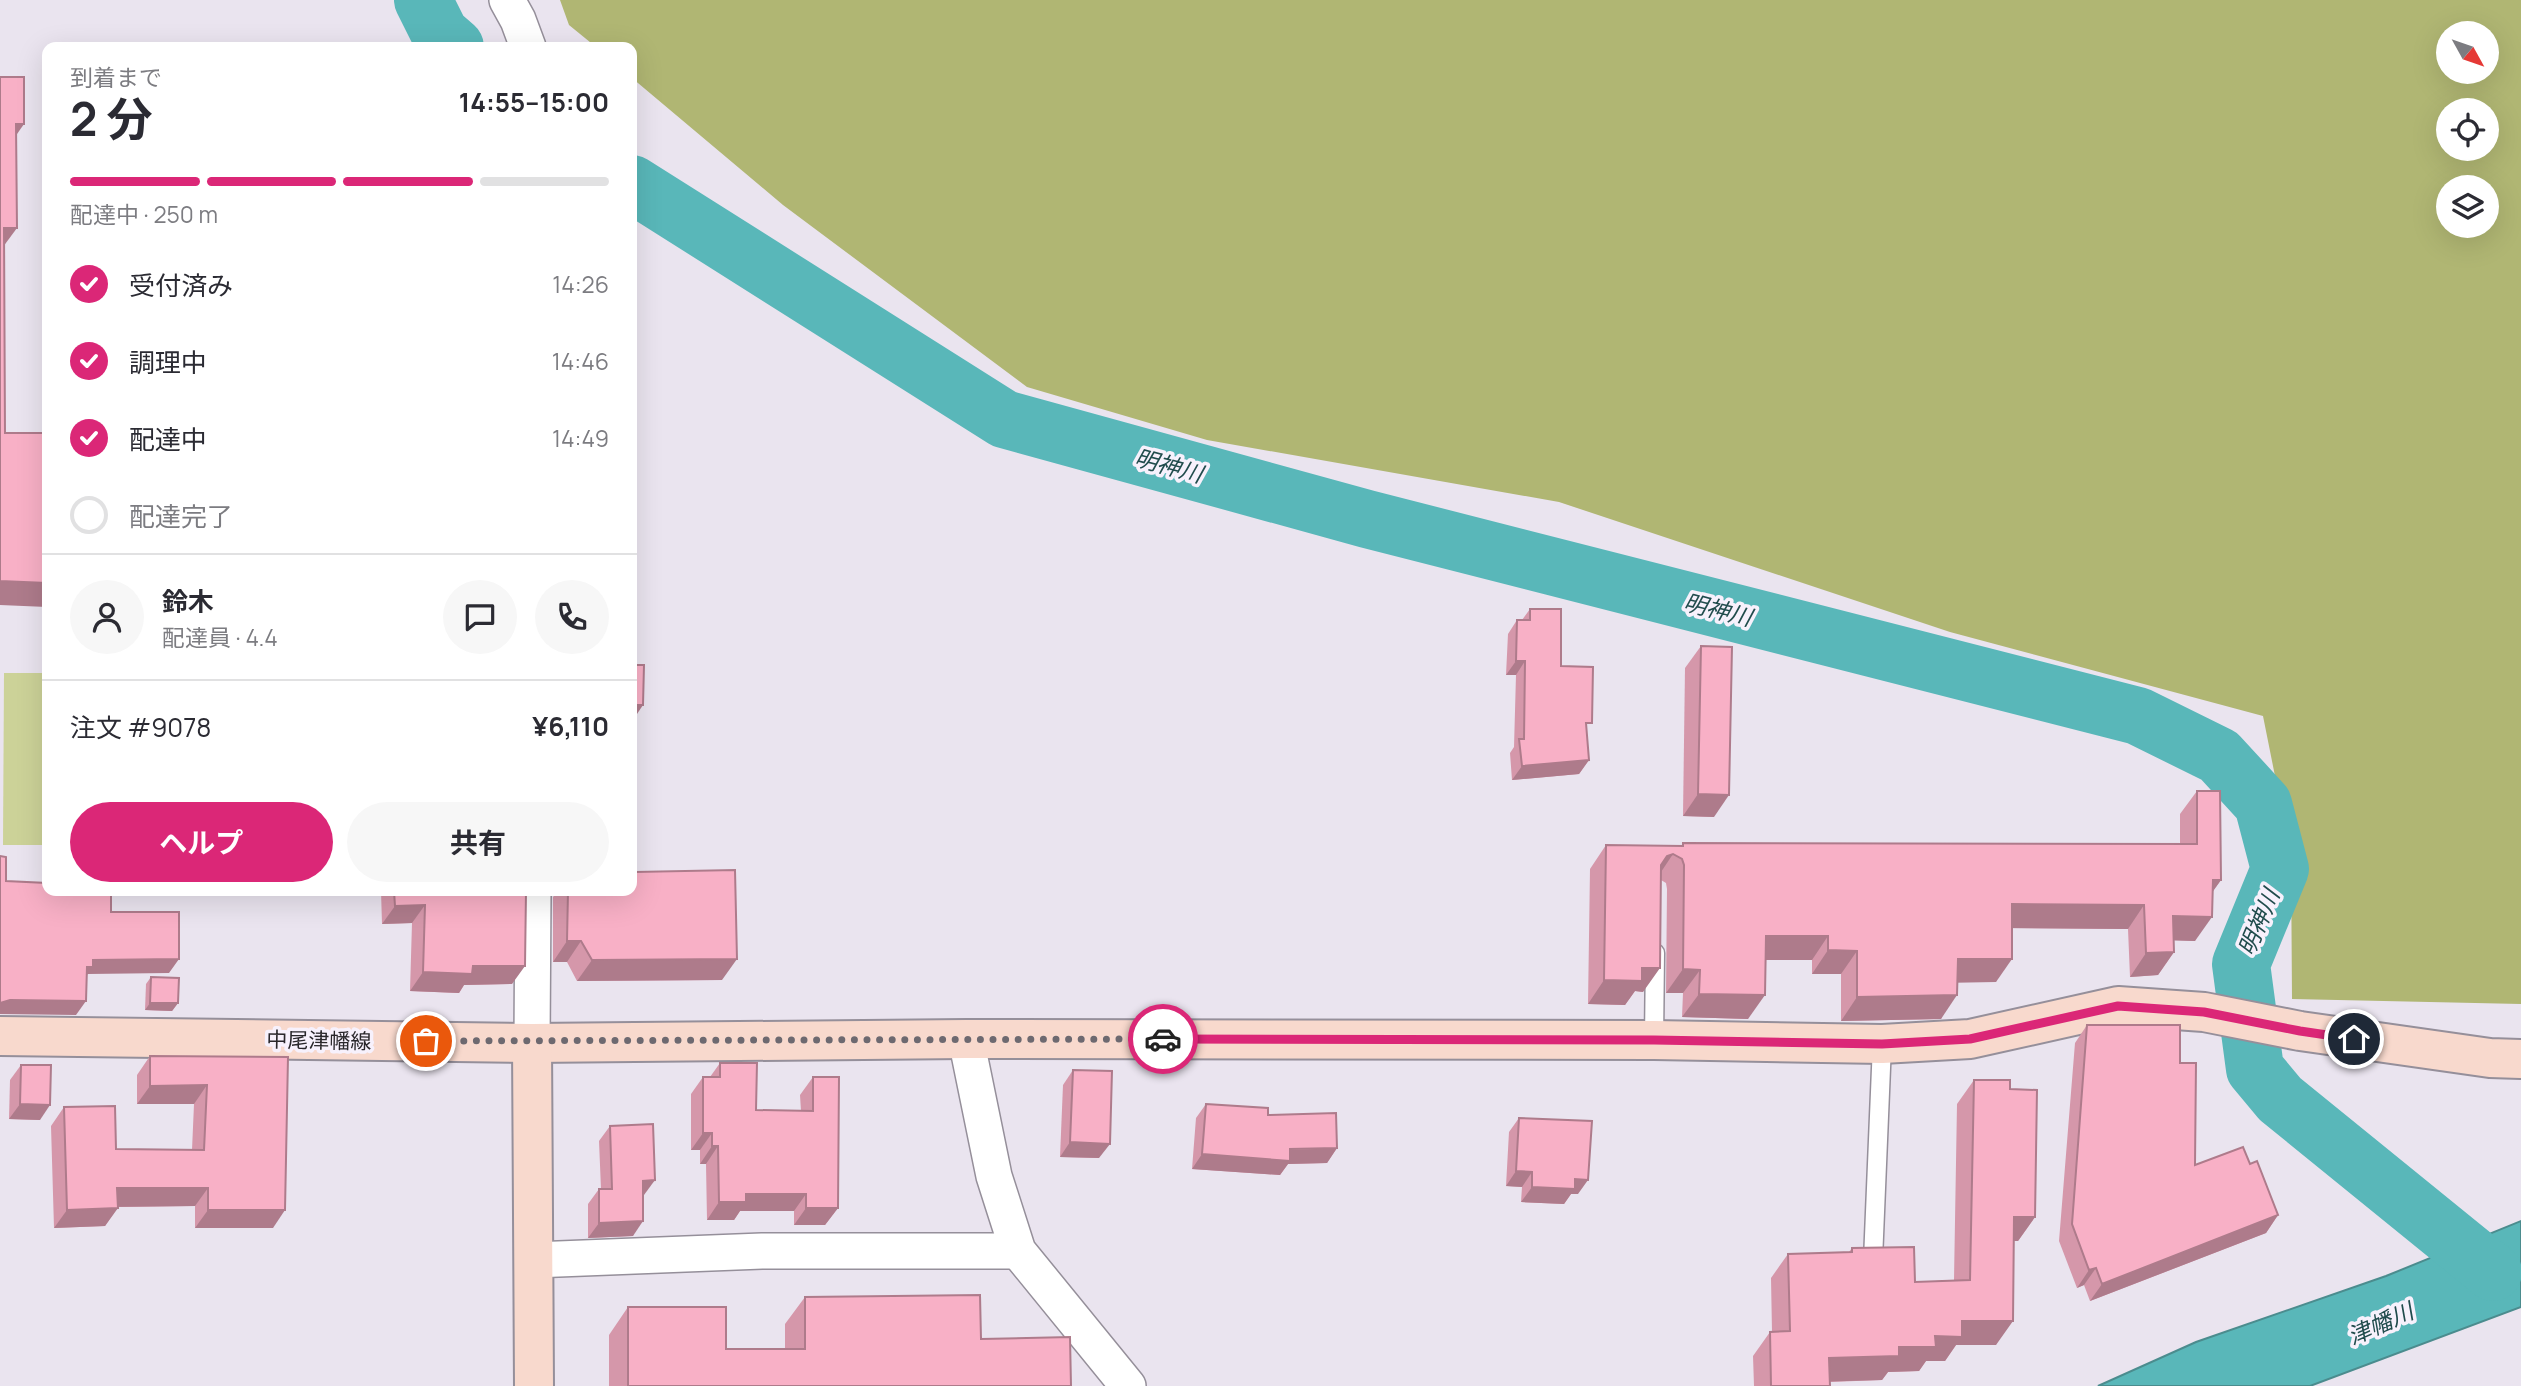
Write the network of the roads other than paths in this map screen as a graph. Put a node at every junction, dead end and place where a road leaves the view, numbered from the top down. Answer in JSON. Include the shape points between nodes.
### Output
{"nodes":[{"id":1,"x":507,"y":0,"type":"edge"},
{"id":2,"x":526,"y":42,"type":"edge"},
{"id":3,"x":533,"y":896,"type":"edge"},
{"id":4,"x":1655,"y":930,"type":"edge"},
{"id":5,"x":0,"y":1037,"type":"edge"},
{"id":6,"x":966,"y":1039,"type":"junction"},
{"id":7,"x":1654,"y":1040,"type":"junction"},
{"id":8,"x":532,"y":1043,"type":"junction"},
{"id":9,"x":1882,"y":1044,"type":"junction"},
{"id":10,"x":2521,"y":1059,"type":"edge"},
{"id":11,"x":1018,"y":1251,"type":"junction"},
{"id":12,"x":533,"y":1259,"type":"junction"},
{"id":13,"x":1873,"y":1260,"type":"edge"},
{"id":14,"x":534,"y":1386,"type":"edge"},
{"id":15,"x":1128,"y":1386,"type":"edge"}],
"edges":[{"from":1,"to":2,"type":"street"},
{"from":3,"to":8,"type":"street"},
{"from":4,"to":7,"type":"lane"},
{"from":5,"to":8,"type":"main road","name":"中尾津幡線"},
{"from":6,"to":7,"type":"main road","name":"中尾津幡線"},
{"from":6,"to":8,"type":"main road","name":"中尾津幡線"},
{"from":6,"to":11,"type":"street","via":[[994,1176]]},
{"from":7,"to":9,"type":"main road","name":"中尾津幡線"},
{"from":8,"to":12,"type":"main road"},
{"from":9,"to":10,"type":"main road","name":"中尾津幡線","via":[[1970,1039],[2118,1006],[2204,1012],[2300,1031]]},
{"from":9,"to":13,"type":"lane"},
{"from":11,"to":12,"type":"street","via":[[762,1251]]},
{"from":11,"to":15,"type":"street"},
{"from":12,"to":14,"type":"main road"}]}
